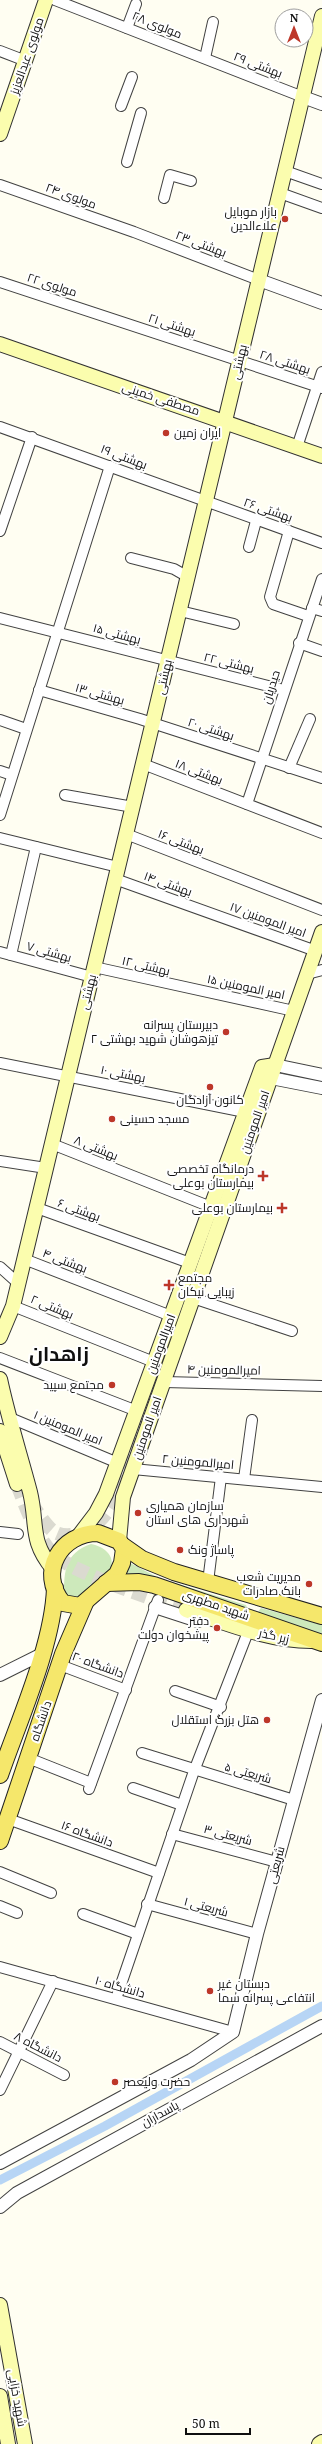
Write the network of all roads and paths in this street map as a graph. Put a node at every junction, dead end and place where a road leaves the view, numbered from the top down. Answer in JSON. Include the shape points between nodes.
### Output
{"nodes":[{"id":1,"x":47,"y":0,"type":"edge"},
{"id":2,"x":136,"y":4,"type":"dead end"},
{"id":3,"x":322,"y":16,"type":"edge"},
{"id":4,"x":212,"y":22,"type":"dead end"},
{"id":5,"x":127,"y":28,"type":"junction"},
{"id":6,"x":0,"y":51,"type":"edge"},
{"id":7,"x":205,"y":58,"type":"junction"},
{"id":8,"x":26,"y":60,"type":"junction"},
{"id":9,"x":132,"y":77,"type":"dead end"},
{"id":10,"x":303,"y":97,"type":"junction"},
{"id":11,"x":322,"y":104,"type":"edge"},
{"id":12,"x":121,"y":106,"type":"dead end"},
{"id":13,"x":141,"y":113,"type":"dead end"},
{"id":14,"x":2,"y":125,"type":"edge"},
{"id":15,"x":127,"y":162,"type":"dead end"},
{"id":16,"x":285,"y":171,"type":"junction"},
{"id":17,"x":192,"y":180,"type":"dead end"},
{"id":18,"x":322,"y":184,"type":"edge"},
{"id":19,"x":0,"y":185,"type":"edge"},
{"id":20,"x":280,"y":193,"type":"junction"},
{"id":21,"x":164,"y":198,"type":"dead end"},
{"id":22,"x":322,"y":208,"type":"edge"},
{"id":23,"x":134,"y":232,"type":"joint"},
{"id":24,"x":259,"y":280,"type":"junction"},
{"id":25,"x":0,"y":282,"type":"edge"},
{"id":26,"x":322,"y":304,"type":"edge"},
{"id":27,"x":97,"y":314,"type":"joint"},
{"id":28,"x":0,"y":344,"type":"edge"},
{"id":29,"x":240,"y":361,"type":"junction"},
{"id":30,"x":322,"y":372,"type":"edge"},
{"id":31,"x":320,"y":387,"type":"edge"},
{"id":32,"x":225,"y":421,"type":"junction"},
{"id":33,"x":0,"y":427,"type":"edge"},
{"id":34,"x":32,"y":437,"type":"junction"},
{"id":35,"x":297,"y":447,"type":"junction"},
{"id":36,"x":322,"y":456,"type":"edge"},
{"id":37,"x":110,"y":466,"type":"junction"},
{"id":38,"x":206,"y":501,"type":"junction"},
{"id":39,"x":256,"y":521,"type":"junction"},
{"id":40,"x":0,"y":531,"type":"edge"},
{"id":41,"x":289,"y":531,"type":"junction"},
{"id":42,"x":322,"y":543,"type":"edge"},
{"id":43,"x":249,"y":547,"type":"dead end"},
{"id":44,"x":131,"y":558,"type":"dead end"},
{"id":45,"x":188,"y":577,"type":"junction"},
{"id":46,"x":322,"y":579,"type":"edge"},
{"id":47,"x":180,"y":611,"type":"junction"},
{"id":48,"x":322,"y":611,"type":"edge"},
{"id":49,"x":310,"y":612,"type":"junction"},
{"id":50,"x":0,"y":618,"type":"edge"},
{"id":51,"x":234,"y":624,"type":"dead end"},
{"id":52,"x":59,"y":632,"type":"junction"},
{"id":53,"x":299,"y":643,"type":"junction"},
{"id":54,"x":322,"y":651,"type":"edge"},
{"id":55,"x":168,"y":661,"type":"junction"},
{"id":56,"x":39,"y":690,"type":"junction"},
{"id":57,"x":284,"y":690,"type":"junction"},
{"id":58,"x":310,"y":719,"type":"dead end"},
{"id":59,"x":0,"y":720,"type":"edge"},
{"id":60,"x":153,"y":724,"type":"junction"},
{"id":61,"x":26,"y":729,"type":"junction"},
{"id":62,"x":262,"y":759,"type":"junction"},
{"id":63,"x":143,"y":764,"type":"junction"},
{"id":64,"x":289,"y":768,"type":"junction"},
{"id":65,"x":0,"y":770,"type":"edge"},
{"id":66,"x":12,"y":775,"type":"junction"},
{"id":67,"x":322,"y":778,"type":"edge"},
{"id":68,"x":65,"y":795,"type":"dead end"},
{"id":69,"x":247,"y":804,"type":"junction"},
{"id":70,"x":133,"y":807,"type":"junction"},
{"id":71,"x":0,"y":815,"type":"edge"},
{"id":72,"x":322,"y":833,"type":"edge"},
{"id":73,"x":126,"y":834,"type":"junction"},
{"id":74,"x":0,"y":838,"type":"edge"},
{"id":75,"x":36,"y":847,"type":"junction"},
{"id":76,"x":117,"y":873,"type":"junction"},
{"id":77,"x":322,"y":910,"type":"edge"},
{"id":78,"x":213,"y":914,"type":"joint"},
{"id":79,"x":322,"y":932,"type":"edge"},
{"id":80,"x":316,"y":951,"type":"junction"},
{"id":81,"x":0,"y":952,"type":"edge"},
{"id":82,"x":11,"y":955,"type":"junction"},
{"id":83,"x":322,"y":970,"type":"edge"},
{"id":84,"x":93,"y":972,"type":"junction"},
{"id":85,"x":307,"y":974,"type":"junction"},
{"id":86,"x":193,"y":989,"type":"joint"},
{"id":87,"x":294,"y":1010,"type":"junction"},
{"id":88,"x":0,"y":1063,"type":"edge"},
{"id":89,"x":273,"y":1071,"type":"junction"},
{"id":90,"x":68,"y":1076,"type":"junction"},
{"id":91,"x":322,"y":1076,"type":"edge"},
{"id":92,"x":322,"y":1088,"type":"edge"},
{"id":93,"x":245,"y":1112,"type":"junction"},
{"id":94,"x":52,"y":1144,"type":"junction"},
{"id":95,"x":0,"y":1161,"type":"edge"},
{"id":96,"x":46,"y":1168,"type":"junction"},
{"id":97,"x":37,"y":1208,"type":"junction"},
{"id":98,"x":211,"y":1208,"type":"junction"},
{"id":99,"x":24,"y":1260,"type":"junction"},
{"id":100,"x":190,"y":1263,"type":"junction"},
{"id":101,"x":0,"y":1267,"type":"edge"},
{"id":102,"x":18,"y":1284,"type":"junction"},
{"id":103,"x":191,"y":1304,"type":"junction"},
{"id":104,"x":13,"y":1306,"type":"junction"},
{"id":105,"x":171,"y":1316,"type":"junction"},
{"id":106,"x":292,"y":1331,"type":"dead end"},
{"id":107,"x":0,"y":1337,"type":"edge"},
{"id":108,"x":0,"y":1358,"type":"edge"},
{"id":109,"x":154,"y":1362,"type":"junction"},
{"id":110,"x":0,"y":1379,"type":"edge"},
{"id":111,"x":164,"y":1382,"type":"junction"},
{"id":112,"x":322,"y":1386,"type":"edge"},
{"id":113,"x":137,"y":1411,"type":"junction"},
{"id":114,"x":8,"y":1417,"type":"junction"},
{"id":115,"x":252,"y":1420,"type":"dead end"},
{"id":116,"x":142,"y":1425,"type":"tunnel mouth"},
{"id":117,"x":0,"y":1431,"type":"edge"},
{"id":118,"x":118,"y":1463,"type":"junction"},
{"id":119,"x":133,"y":1469,"type":"junction"},
{"id":120,"x":221,"y":1477,"type":"junction"},
{"id":121,"x":244,"y":1479,"type":"junction"},
{"id":122,"x":17,"y":1484,"type":"tunnel mouth"},
{"id":123,"x":322,"y":1487,"type":"edge"},
{"id":124,"x":0,"y":1532,"type":"edge"},
{"id":125,"x":18,"y":1534,"type":"dead end"},
{"id":126,"x":77,"y":1538,"type":"junction"},
{"id":127,"x":120,"y":1543,"type":"junction"},
{"id":128,"x":53,"y":1570,"type":"junction"},
{"id":129,"x":208,"y":1582,"type":"junction"},
{"id":130,"x":106,"y":1583,"type":"junction"},
{"id":131,"x":55,"y":1586,"type":"junction"},
{"id":132,"x":258,"y":1597,"type":"junction"},
{"id":133,"x":85,"y":1603,"type":"junction"},
{"id":134,"x":156,"y":1603,"type":"joint"},
{"id":135,"x":186,"y":1610,"type":"tunnel mouth"},
{"id":136,"x":322,"y":1616,"type":"edge"},
{"id":137,"x":252,"y":1618,"type":"junction"},
{"id":138,"x":246,"y":1637,"type":"joint"},
{"id":139,"x":319,"y":1642,"type":"edge"},
{"id":140,"x":42,"y":1654,"type":"junction"},
{"id":141,"x":60,"y":1665,"type":"junction"},
{"id":142,"x":0,"y":1675,"type":"edge"},
{"id":143,"x":126,"y":1690,"type":"junction"},
{"id":144,"x":175,"y":1691,"type":"dead end"},
{"id":145,"x":322,"y":1700,"type":"edge"},
{"id":146,"x":221,"y":1707,"type":"junction"},
{"id":147,"x":142,"y":1753,"type":"dead end"},
{"id":148,"x":28,"y":1758,"type":"junction"},
{"id":149,"x":194,"y":1771,"type":"junction"},
{"id":150,"x":0,"y":1775,"type":"edge"},
{"id":151,"x":133,"y":1788,"type":"dead end"},
{"id":152,"x":294,"y":1800,"type":"junction"},
{"id":153,"x":182,"y":1805,"type":"junction"},
{"id":154,"x":8,"y":1819,"type":"junction"},
{"id":155,"x":172,"y":1834,"type":"junction"},
{"id":156,"x":0,"y":1841,"type":"edge"},
{"id":157,"x":277,"y":1862,"type":"junction"},
{"id":158,"x":0,"y":1872,"type":"edge"},
{"id":159,"x":159,"y":1873,"type":"junction"},
{"id":160,"x":52,"y":1893,"type":"dead end"},
{"id":161,"x":147,"y":1904,"type":"junction"},
{"id":162,"x":0,"y":1906,"type":"edge"},
{"id":163,"x":17,"y":1913,"type":"dead end"},
{"id":164,"x":83,"y":1914,"type":"dead end"},
{"id":165,"x":138,"y":1934,"type":"junction"},
{"id":166,"x":257,"y":1934,"type":"junction"},
{"id":167,"x":0,"y":1967,"type":"edge"},
{"id":168,"x":53,"y":1981,"type":"junction"},
{"id":169,"x":116,"y":2000,"type":"junction"},
{"id":170,"x":322,"y":2026,"type":"edge"},
{"id":171,"x":233,"y":2032,"type":"junction"},
{"id":172,"x":0,"y":2042,"type":"edge"},
{"id":173,"x":19,"y":2052,"type":"junction"},
{"id":174,"x":64,"y":2075,"type":"dead end"},
{"id":175,"x":0,"y":2090,"type":"edge"},
{"id":176,"x":0,"y":2163,"type":"edge"},
{"id":177,"x":0,"y":2207,"type":"edge"},
{"id":178,"x":0,"y":2305,"type":"edge"},
{"id":179,"x":0,"y":2396,"type":"edge"},
{"id":180,"x":322,"y":2442,"type":"edge"},
{"id":181,"x":8,"y":2444,"type":"edge"},
{"id":182,"x":25,"y":2444,"type":"edge"},
{"id":183,"x":319,"y":2444,"type":"edge"}],
"edges":[{"from":1,"to":5,"type":"street","name":"مولوی ۲۸"},
{"from":1,"to":8,"type":"main road","name":"مولوی عبدالعزیز"},
{"from":2,"to":5,"type":"street"},
{"from":3,"to":10,"type":"main road","name":"بهشتی"},
{"from":4,"to":7,"type":"street"},
{"from":5,"to":7,"type":"street","name":"مولوی ۲۸"},
{"from":6,"to":8,"type":"street"},
{"from":7,"to":10,"type":"street","name":"بهشتی ۲۹"},
{"from":8,"to":14,"type":"main road","name":"مولوی عبدالعزیز"},
{"from":9,"to":12,"type":"street"},
{"from":10,"to":11,"type":"street"},
{"from":10,"to":16,"type":"main road","name":"بهشتی"},
{"from":13,"to":15,"type":"street"},
{"from":16,"to":18,"type":"street"},
{"from":16,"to":20,"type":"main road","name":"بهشتی"},
{"from":17,"to":21,"type":"street","via":[[170,175]]},
{"from":19,"to":23,"type":"street","name":"مولوی ۲۴"},
{"from":20,"to":22,"type":"street"},
{"from":20,"to":24,"type":"main road","name":"بهشتی"},
{"from":23,"to":24,"type":"street","name":"بهشتی ۲۳"},
{"from":24,"to":26,"type":"street"},
{"from":24,"to":29,"type":"main road","name":"بهشتی"},
{"from":25,"to":27,"type":"street","name":"مولوی ۲۲"},
{"from":27,"to":29,"type":"street","name":"بهشتی ۲۱"},
{"from":28,"to":32,"type":"main road","name":"مصطفی خمینی"},
{"from":29,"to":31,"type":"street","name":"بهشتی ۲۸"},
{"from":29,"to":32,"type":"main road","name":"بهشتی"},
{"from":30,"to":31,"type":"street"},
{"from":31,"to":35,"type":"street"},
{"from":32,"to":35,"type":"main road","name":"مصطفی خمینی"},
{"from":32,"to":38,"type":"main road","name":"بهشتی"},
{"from":33,"to":34,"type":"street","name":"بهشتی ۱۹"},
{"from":34,"to":37,"type":"street","name":"بهشتی ۱۹"},
{"from":34,"to":40,"type":"street"},
{"from":35,"to":36,"type":"main road","name":"مصطفی خمینی"},
{"from":37,"to":38,"type":"street","name":"بهشتی ۱۹"},
{"from":37,"to":52,"type":"street"},
{"from":38,"to":39,"type":"street","name":"بهشتی ۲۶"},
{"from":38,"to":45,"type":"main road","name":"بهشتی"},
{"from":39,"to":41,"type":"street","name":"بهشتی ۲۶"},
{"from":39,"to":43,"type":"street"},
{"from":41,"to":42,"type":"street","name":"بهشتی ۲۶"},
{"from":41,"to":49,"type":"street","via":[[270,597],[273,604]]},
{"from":44,"to":45,"type":"street","via":[[174,569]]},
{"from":45,"to":47,"type":"main road","name":"بهشتی"},
{"from":46,"to":49,"type":"street","name":"حیدریان"},
{"from":47,"to":51,"type":"street"},
{"from":47,"to":55,"type":"main road","name":"بهشتی"},
{"from":48,"to":49,"type":"street"},
{"from":49,"to":53,"type":"street","name":"حیدریان"},
{"from":50,"to":52,"type":"street","name":"بهشتی ۱۵"},
{"from":52,"to":55,"type":"street","name":"بهشتی ۱۵"},
{"from":52,"to":56,"type":"street"},
{"from":53,"to":54,"type":"street"},
{"from":53,"to":57,"type":"street","name":"حیدریان"},
{"from":55,"to":57,"type":"street","name":"بهشتی ۲۲"},
{"from":55,"to":60,"type":"main road","name":"بهشتی"},
{"from":56,"to":60,"type":"street","name":"بهشتی ۱۳"},
{"from":56,"to":61,"type":"street"},
{"from":57,"to":62,"type":"street","name":"حیدریان"},
{"from":58,"to":64,"type":"street"},
{"from":59,"to":61,"type":"street"},
{"from":60,"to":62,"type":"street","name":"بهشتی ۲۰"},
{"from":60,"to":63,"type":"main road","name":"بهشتی"},
{"from":61,"to":66,"type":"street"},
{"from":62,"to":64,"type":"street","name":"بهشتی ۲۰"},
{"from":62,"to":69,"type":"street","name":"حیدریان"},
{"from":63,"to":69,"type":"street","name":"بهشتی ۱۸"},
{"from":63,"to":70,"type":"main road","name":"بهشتی"},
{"from":64,"to":67,"type":"street","name":"بهشتی ۲۰"},
{"from":65,"to":66,"type":"street"},
{"from":66,"to":71,"type":"street"},
{"from":68,"to":70,"type":"street"},
{"from":69,"to":72,"type":"street","name":"بهشتی ۱۸"},
{"from":70,"to":73,"type":"main road","name":"بهشتی"},
{"from":73,"to":76,"type":"main road","name":"بهشتی"},
{"from":73,"to":77,"type":"street","name":"بهشتی ۱۶"},
{"from":74,"to":75,"type":"street","name":"بهشتی ۱۴"},
{"from":75,"to":76,"type":"street","name":"بهشتی ۱۴"},
{"from":75,"to":82,"type":"street"},
{"from":76,"to":78,"type":"street","name":"بهشتی ۱۴"},
{"from":76,"to":84,"type":"main road","name":"بهشتی"},
{"from":78,"to":80,"type":"street","name":"امیر المومنین ۱۷"},
{"from":79,"to":80,"type":"main road","name":"امیر المومنین"},
{"from":80,"to":85,"type":"main road","name":"امیر المومنین"},
{"from":81,"to":82,"type":"street","name":"بهشتی ۷"},
{"from":82,"to":84,"type":"street","name":"بهشتی ۷"},
{"from":83,"to":85,"type":"street"},
{"from":84,"to":86,"type":"street","name":"بهشتی ۱۲"},
{"from":84,"to":90,"type":"main road","name":"بهشتی"},
{"from":85,"to":87,"type":"main road","name":"امیر المومنین"},
{"from":86,"to":87,"type":"street","name":"امیر المومنین ۱۵"},
{"from":87,"to":89,"type":"main road","name":"امیر المومنین"},
{"from":88,"to":90,"type":"street","name":"بهشتی ۱۰"},
{"from":89,"to":91,"type":"street"},
{"from":89,"to":92,"type":"street"},
{"from":89,"to":93,"type":"main road","name":"امیرالمومنین","via":[[262,1066]]},
{"from":89,"to":103,"type":"main road","name":"امیر المومنین"},
{"from":90,"to":93,"type":"street","name":"بهشتی ۱۰"},
{"from":90,"to":94,"type":"main road","name":"بهشتی"},
{"from":93,"to":98,"type":"main road","name":"امیرالمومنین"},
{"from":94,"to":96,"type":"main road","name":"بهشتی"},
{"from":94,"to":98,"type":"street","name":"بهشتی ۸"},
{"from":95,"to":96,"type":"street"},
{"from":96,"to":97,"type":"main road","name":"بهشتی"},
{"from":97,"to":99,"type":"main road","name":"بهشتی"},
{"from":97,"to":100,"type":"street","name":"بهشتی ۶"},
{"from":98,"to":100,"type":"main road","name":"امیرالمومنین"},
{"from":99,"to":102,"type":"main road","name":"بهشتی"},
{"from":99,"to":105,"type":"street","name":"بهشتی ۴"},
{"from":100,"to":105,"type":"main road","name":"امیرالمومنین"},
{"from":101,"to":102,"type":"street"},
{"from":102,"to":104,"type":"main road","name":"بهشتی"},
{"from":103,"to":106,"type":"street"},
{"from":103,"to":111,"type":"main road","name":"امیر المومنین"},
{"from":103,"to":116,"type":"main road","via":[[179,1327]]},
{"from":104,"to":107,"type":"main road","name":"بهشتی"},
{"from":104,"to":109,"type":"street","name":"بهشتی ۲"},
{"from":105,"to":109,"type":"main road","name":"امیرالمومنین"},
{"from":108,"to":113,"type":"street"},
{"from":109,"to":113,"type":"main road","name":"امیرالمومنین"},
{"from":110,"to":114,"type":"main road"},
{"from":111,"to":112,"type":"street","name":"امیرالمومنین ۴"},
{"from":111,"to":119,"type":"main road","name":"امیر المومنین"},
{"from":113,"to":118,"type":"main road","name":"امیرالمومنین"},
{"from":114,"to":118,"type":"street","name":"امیر المومنین ۱"},
{"from":114,"to":128,"type":"main road","via":[[30,1492],[35,1535],[42,1555]]},
{"from":115,"to":121,"type":"street"},
{"from":117,"to":122,"type":"main road"},
{"from":118,"to":126,"type":"main road","name":"امیرالمومنین","via":[[101,1505]]},
{"from":119,"to":120,"type":"street","name":"امیرالمومنین ۲"},
{"from":119,"to":127,"type":"main road","name":"امیر المومنین","via":[[120,1509]]},
{"from":120,"to":121,"type":"street","name":"امیرالمومنین ۲"},
{"from":120,"to":129,"type":"street"},
{"from":121,"to":123,"type":"street","name":"امیرالمومنین ۲"},
{"from":124,"to":125,"type":"street"},
{"from":126,"to":127,"type":"main road","via":[[98,1533]]},
{"from":126,"to":128,"type":"main road","via":[[62,1547],[56,1555]]},
{"from":127,"to":129,"type":"main road","name":"شهید مطهری","via":[[154,1565]]},
{"from":127,"to":130,"type":"main road","via":[[124,1550],[122,1563],[117,1574]]},
{"from":128,"to":131,"type":"main road"},
{"from":129,"to":132,"type":"main road","name":"شهید مطهری"},
{"from":130,"to":133,"type":"main road"},
{"from":130,"to":137,"type":"main road","name":"شهید مطهری","via":[[139,1582],[154,1585]]},
{"from":131,"to":133,"type":"main road","via":[[57,1595],[63,1603],[80,1606]]},
{"from":131,"to":140,"type":"main road","name":"دانشگاه","via":[[51,1620]]},
{"from":132,"to":136,"type":"main road","name":"شهید مطهری"},
{"from":132,"to":137,"type":"main road"},
{"from":133,"to":141,"type":"main road","name":"دانشگاه"},
{"from":134,"to":138,"type":"street"},
{"from":134,"to":143,"type":"street"},
{"from":135,"to":139,"type":"main road","name":"زیر گذر","via":[[252,1632],[291,1641]]},
{"from":137,"to":139,"type":"main road","name":"شهید مطهری"},
{"from":138,"to":146,"type":"street"},
{"from":140,"to":142,"type":"street"},
{"from":140,"to":150,"type":"main road","name":"دانشگاه"},
{"from":141,"to":143,"type":"street","name":"دانشگاه ۲۰"},
{"from":141,"to":148,"type":"main road","name":"دانشگاه"},
{"from":143,"to":148,"type":"street","via":[[90,1786]]},
{"from":144,"to":146,"type":"street"},
{"from":145,"to":152,"type":"street","name":"شریعتی"},
{"from":146,"to":149,"type":"street"},
{"from":147,"to":149,"type":"street","name":"شریعتی ۵"},
{"from":148,"to":154,"type":"main road","name":"دانشگاه"},
{"from":149,"to":152,"type":"street","name":"شریعتی ۵"},
{"from":149,"to":153,"type":"street"},
{"from":151,"to":153,"type":"street"},
{"from":152,"to":157,"type":"street","name":"شریعتی"},
{"from":153,"to":155,"type":"street"},
{"from":154,"to":156,"type":"main road","name":"دانشگاه"},
{"from":154,"to":159,"type":"street","name":"دانشگاه ۱۶"},
{"from":155,"to":157,"type":"street","name":"شریعتی ۳"},
{"from":155,"to":159,"type":"street"},
{"from":157,"to":166,"type":"street","name":"شریعتی"},
{"from":158,"to":160,"type":"street"},
{"from":159,"to":161,"type":"street"},
{"from":161,"to":165,"type":"street"},
{"from":161,"to":166,"type":"street","name":"شریعتی ۱"},
{"from":162,"to":163,"type":"street"},
{"from":164,"to":165,"type":"street"},
{"from":165,"to":169,"type":"street"},
{"from":166,"to":171,"type":"street","name":"شریعتی"},
{"from":167,"to":168,"type":"street","name":"دانشگاه ۱۰"},
{"from":168,"to":169,"type":"street","name":"دانشگاه ۱۰"},
{"from":168,"to":173,"type":"street"},
{"from":169,"to":171,"type":"street","name":"دانشگاه ۱۰"},
{"from":170,"to":177,"type":"street","name":"پاسداران","via":[[17,2193]]},
{"from":171,"to":176,"type":"street","via":[[191,2060]]},
{"from":172,"to":173,"type":"street","name":"دانشگاه ۸"},
{"from":173,"to":174,"type":"street","name":"دانشگاه ۸"},
{"from":173,"to":175,"type":"street"},
{"from":178,"to":182,"type":"main road","name":"شهید خزایی"},
{"from":179,"to":181,"type":"main road","name":"شهید خزایی"},
{"from":180,"to":183,"type":"main road"}]}
